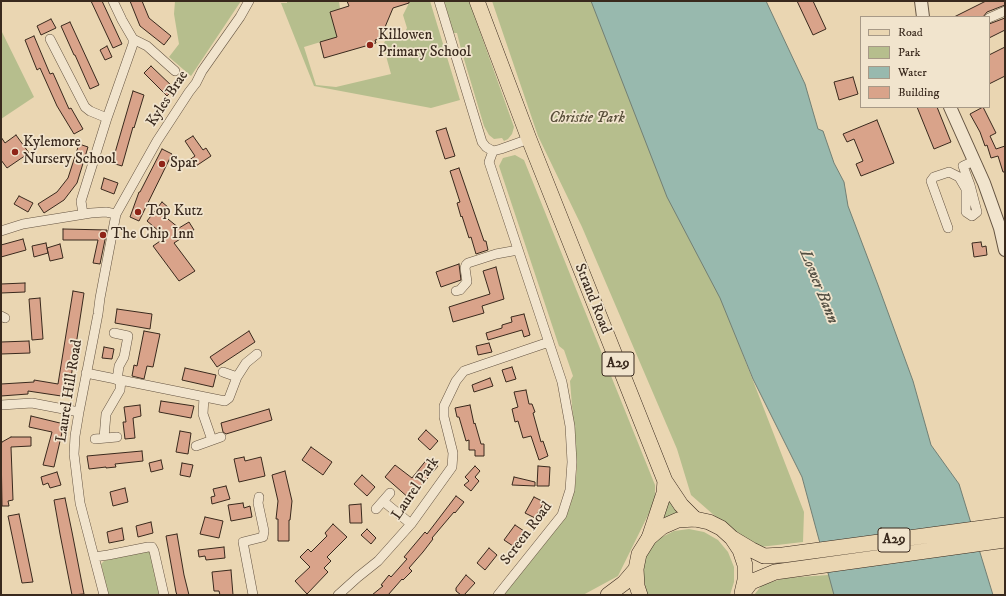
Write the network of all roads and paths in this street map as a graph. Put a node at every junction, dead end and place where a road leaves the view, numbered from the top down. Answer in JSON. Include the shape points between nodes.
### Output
{"nodes":[{"id":1,"x":113,"y":1,"type":"edge"},
{"id":2,"x":249,"y":1,"type":"edge"},
{"id":3,"x":439,"y":1,"type":"edge"},
{"id":4,"x":477,"y":1,"type":"edge"},
{"id":5,"x":920,"y":1,"type":"edge"},
{"id":6,"x":1005,"y":11,"type":"edge"},
{"id":7,"x":923,"y":16,"type":"edge"},
{"id":8,"x":990,"y":18,"type":"edge"},
{"id":9,"x":133,"y":38,"type":"junction"},
{"id":10,"x":50,"y":39,"type":"dead end"},
{"id":11,"x":175,"y":71,"type":"dead end"},
{"id":12,"x":950,"y":108,"type":"edge"},
{"id":13,"x":107,"y":118,"type":"junction"},
{"id":14,"x":528,"y":139,"type":"junction"},
{"id":15,"x":493,"y":151,"type":"junction"},
{"id":16,"x":974,"y":161,"type":"junction"},
{"id":17,"x":83,"y":214,"type":"junction"},
{"id":18,"x":116,"y":214,"type":"junction"},
{"id":19,"x":1002,"y":227,"type":"edge"},
{"id":20,"x":948,"y":228,"type":"dead end"},
{"id":21,"x":1,"y":231,"type":"edge"},
{"id":22,"x":518,"y":250,"type":"junction"},
{"id":23,"x":1005,"y":250,"type":"edge"},
{"id":24,"x":456,"y":291,"type":"dead end"},
{"id":25,"x":114,"y":333,"type":"dead end"},
{"id":26,"x":549,"y":342,"type":"junction"},
{"id":27,"x":257,"y":354,"type":"dead end"},
{"id":28,"x":223,"y":372,"type":"dead end"},
{"id":29,"x":86,"y":373,"type":"junction"},
{"id":30,"x":237,"y":377,"type":"junction"},
{"id":31,"x":119,"y":380,"type":"junction"},
{"id":32,"x":204,"y":398,"type":"junction"},
{"id":33,"x":1,"y":405,"type":"edge"},
{"id":34,"x":79,"y":412,"type":"junction"},
{"id":35,"x":117,"y":436,"type":"dead end"},
{"id":36,"x":222,"y":437,"type":"dead end"},
{"id":37,"x":104,"y":438,"type":"junction"},
{"id":38,"x":95,"y":439,"type":"dead end"},
{"id":39,"x":212,"y":440,"type":"junction"},
{"id":40,"x":196,"y":446,"type":"dead end"},
{"id":41,"x":665,"y":481,"type":"junction"},
{"id":42,"x":390,"y":493,"type":"dead end"},
{"id":43,"x":259,"y":497,"type":"dead end"},
{"id":44,"x":383,"y":501,"type":"junction"},
{"id":45,"x":376,"y":509,"type":"dead end"},
{"id":46,"x":695,"y":519,"type":"junction"},
{"id":47,"x":411,"y":524,"type":"junction"},
{"id":48,"x":1005,"y":525,"type":"edge"},
{"id":49,"x":649,"y":538,"type":"junction"},
{"id":50,"x":732,"y":538,"type":"junction"},
{"id":51,"x":1005,"y":540,"type":"edge"},
{"id":52,"x":94,"y":557,"type":"junction"},
{"id":53,"x":636,"y":569,"type":"junction"},
{"id":54,"x":104,"y":595,"type":"edge"},
{"id":55,"x":164,"y":595,"type":"edge"},
{"id":56,"x":253,"y":595,"type":"edge"},
{"id":57,"x":338,"y":595,"type":"edge"},
{"id":58,"x":498,"y":595,"type":"edge"},
{"id":59,"x":608,"y":595,"type":"edge"},
{"id":60,"x":640,"y":595,"type":"edge"},
{"id":61,"x":741,"y":595,"type":"edge"}],
"edges":[{"from":1,"to":9,"type":"street"},
{"from":2,"to":18,"type":"street","name":"Kyles Brae","via":[[157,141]]},
{"from":3,"to":15,"type":"street","via":[[482,142]]},
{"from":4,"to":14,"type":"main road","name":"Strand Road","number":"A29"},
{"from":5,"to":7,"type":"street"},
{"from":6,"to":8,"type":"street"},
{"from":9,"to":11,"type":"street"},
{"from":9,"to":13,"type":"street"},
{"from":10,"to":13,"type":"street","via":[[85,107]]},
{"from":12,"to":16,"type":"street"},
{"from":13,"to":17,"type":"street","via":[[81,201]]},
{"from":14,"to":15,"type":"street"},
{"from":14,"to":41,"type":"main road","name":"Strand Road","number":"A29"},
{"from":15,"to":22,"type":"street","via":[[489,162]]},
{"from":16,"to":19,"type":"street"},
{"from":16,"to":20,"type":"street","via":[[963,166],[977,212],[972,216],[966,212],[966,189],[959,177],[949,172],[934,177],[931,181]]},
{"from":17,"to":18,"type":"street"},
{"from":17,"to":21,"type":"street","via":[[23,224]]},
{"from":18,"to":29,"type":"street","name":"Laurel Hill Road"},
{"from":19,"to":23,"type":"street"},
{"from":22,"to":24,"type":"street","via":[[468,262],[465,268],[467,282]]},
{"from":22,"to":26,"type":"street"},
{"from":25,"to":31,"type":"street","via":[[128,336],[124,357],[119,366]]},
{"from":26,"to":47,"type":"street","name":"Laurel Park","via":[[464,371],[456,381],[444,406],[444,417],[453,453],[452,467]]},
{"from":26,"to":58,"type":"street","name":"Screen Road","via":[[562,382],[570,426],[570,490],[562,515]]},
{"from":27,"to":30,"type":"street","via":[[246,363]]},
{"from":28,"to":30,"type":"street"},
{"from":29,"to":31,"type":"street"},
{"from":29,"to":34,"type":"street","name":"Laurel Hill Road"},
{"from":30,"to":32,"type":"street","via":[[229,398],[225,401]]},
{"from":31,"to":32,"type":"street"},
{"from":31,"to":37,"type":"street","via":[[120,390],[106,414]]},
{"from":32,"to":39,"type":"street","via":[[203,414]]},
{"from":33,"to":34,"type":"street","via":[[32,403]]},
{"from":34,"to":52,"type":"street","name":"Laurel Hill Road","via":[[74,454],[80,503]]},
{"from":35,"to":37,"type":"street"},
{"from":36,"to":39,"type":"street"},
{"from":37,"to":38,"type":"street"},
{"from":39,"to":40,"type":"street"},
{"from":41,"to":46,"type":"main road","name":"Strand Road","number":"A29","via":[[681,505]]},
{"from":41,"to":49,"type":"main road","number":"A29","via":[[664,493]]},
{"from":42,"to":44,"type":"street"},
{"from":43,"to":56,"type":"street","via":[[263,537],[243,542]]},
{"from":44,"to":45,"type":"street"},
{"from":44,"to":47,"type":"street"},
{"from":46,"to":49,"type":"main road","number":"A29","via":[[678,520],[662,527]]},
{"from":46,"to":50,"type":"main road","number":"A29","via":[[721,528]]},
{"from":47,"to":57,"type":"street","name":"Laurel Park","via":[[378,561]]},
{"from":48,"to":50,"type":"main road","number":"A29","via":[[764,556]]},
{"from":49,"to":53,"type":"main road","number":"A29","via":[[639,554]]},
{"from":50,"to":61,"type":"main road","number":"A29","via":[[740,550],[745,565]]},
{"from":51,"to":61,"type":"main road","number":"A29","via":[[784,570],[767,574],[752,582]]},
{"from":52,"to":54,"type":"street","name":"Laurel Hill Road"},
{"from":52,"to":55,"type":"street","via":[[152,547]]},
{"from":53,"to":59,"type":"main road","number":"A29","via":[[624,583]]},
{"from":53,"to":60,"type":"main road","number":"A29"}]}
